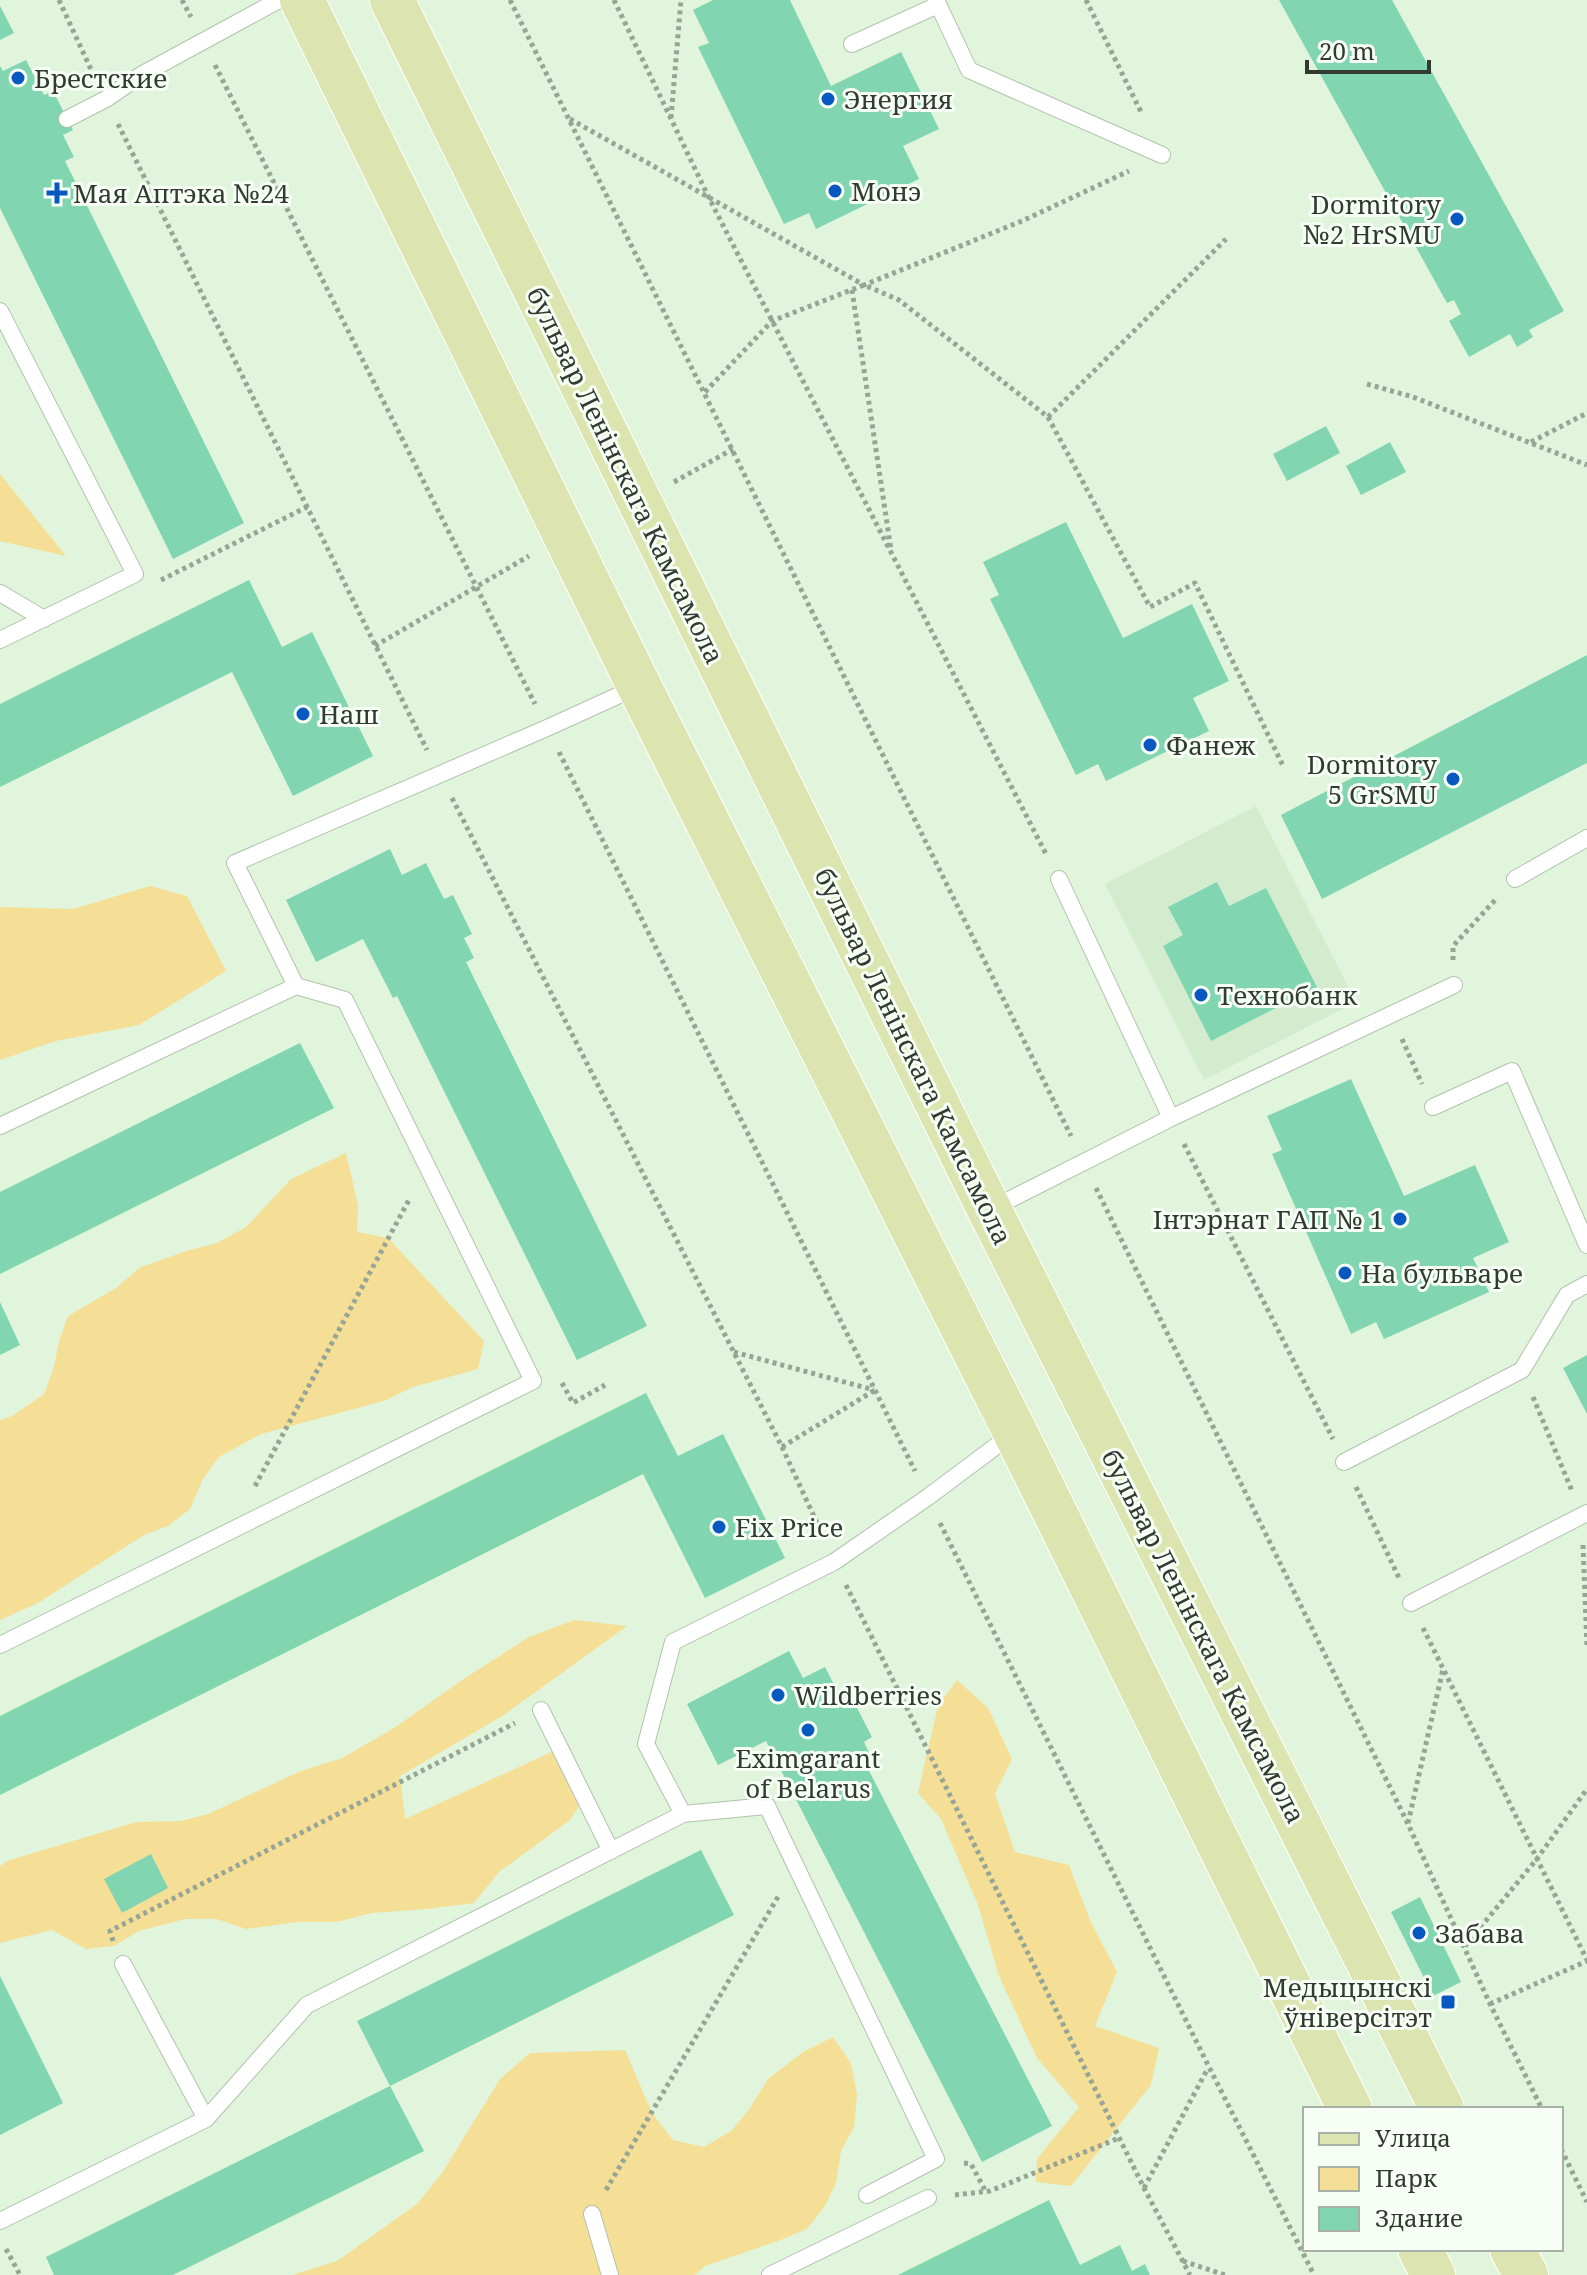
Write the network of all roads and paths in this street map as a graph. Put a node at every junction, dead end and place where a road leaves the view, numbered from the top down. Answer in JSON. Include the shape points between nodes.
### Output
{"nodes":[{"id":1,"x":59,"y":0,"type":"edge"},
{"id":2,"x":279,"y":0,"type":"edge"},
{"id":3,"x":302,"y":0,"type":"edge"},
{"id":4,"x":392,"y":0,"type":"edge"},
{"id":5,"x":510,"y":0,"type":"edge"},
{"id":6,"x":614,"y":0,"type":"edge"},
{"id":7,"x":681,"y":0,"type":"edge"},
{"id":8,"x":1086,"y":0,"type":"edge"},
{"id":9,"x":937,"y":2,"type":"edge"},
{"id":10,"x":204,"y":41,"type":"junction"},
{"id":11,"x":852,"y":44,"type":"dead end"},
{"id":12,"x":106,"y":99,"type":"junction"},
{"id":13,"x":568,"y":117,"type":"junction"},
{"id":14,"x":67,"y":119,"type":"dead end"},
{"id":15,"x":671,"y":119,"type":"junction"},
{"id":16,"x":1162,"y":155,"type":"junction"},
{"id":17,"x":709,"y":198,"type":"junction"},
{"id":18,"x":1226,"y":239,"type":"dead end"},
{"id":19,"x":864,"y":285,"type":"junction"},
{"id":20,"x":852,"y":290,"type":"junction"},
{"id":21,"x":0,"y":311,"type":"edge"},
{"id":22,"x":772,"y":321,"type":"junction"},
{"id":23,"x":1367,"y":384,"type":"dead end"},
{"id":24,"x":705,"y":392,"type":"junction"},
{"id":25,"x":1587,"y":413,"type":"edge"},
{"id":26,"x":1048,"y":417,"type":"junction"},
{"id":27,"x":1530,"y":442,"type":"junction"},
{"id":28,"x":733,"y":449,"type":"junction"},
{"id":29,"x":1587,"y":465,"type":"edge"},
{"id":30,"x":666,"y":486,"type":"dead end"},
{"id":31,"x":307,"y":507,"type":"junction"},
{"id":32,"x":539,"y":550,"type":"dead end"},
{"id":33,"x":892,"y":555,"type":"junction"},
{"id":34,"x":135,"y":574,"type":"junction"},
{"id":35,"x":477,"y":587,"type":"junction"},
{"id":36,"x":0,"y":593,"type":"edge"},
{"id":37,"x":44,"y":619,"type":"junction"},
{"id":38,"x":0,"y":640,"type":"edge"},
{"id":39,"x":375,"y":646,"type":"junction"},
{"id":40,"x":639,"y":686,"type":"junction"},
{"id":41,"x":547,"y":728,"type":"junction"},
{"id":42,"x":1284,"y":768,"type":"dead end"},
{"id":43,"x":439,"y":774,"type":"junction"},
{"id":44,"x":1587,"y":838,"type":"edge"},
{"id":45,"x":1059,"y":879,"type":"joint"},
{"id":46,"x":1515,"y":879,"type":"joint"},
{"id":47,"x":1454,"y":985,"type":"joint"},
{"id":48,"x":296,"y":986,"type":"junction"},
{"id":49,"x":1391,"y":1015,"type":"junction"},
{"id":50,"x":1433,"y":1107,"type":"joint"},
{"id":51,"x":1171,"y":1118,"type":"junction"},
{"id":52,"x":0,"y":1126,"type":"edge"},
{"id":53,"x":1083,"y":1162,"type":"junction"},
{"id":54,"x":427,"y":1166,"type":"junction"},
{"id":55,"x":989,"y":1209,"type":"junction"},
{"id":56,"x":1587,"y":1245,"type":"edge"},
{"id":57,"x":1587,"y":1284,"type":"edge"},
{"id":58,"x":734,"y":1352,"type":"junction"},
{"id":59,"x":1522,"y":1370,"type":"junction"},
{"id":60,"x":561,"y":1381,"type":"dead end"},
{"id":61,"x":605,"y":1385,"type":"dead end"},
{"id":62,"x":875,"y":1390,"type":"junction"},
{"id":63,"x":1015,"y":1432,"type":"junction"},
{"id":64,"x":782,"y":1447,"type":"junction"},
{"id":65,"x":1344,"y":1462,"type":"junction"},
{"id":66,"x":928,"y":1497,"type":"junction"},
{"id":67,"x":1584,"y":1514,"type":"edge"},
{"id":68,"x":231,"y":1530,"type":"junction"},
{"id":69,"x":834,"y":1562,"type":"junction"},
{"id":70,"x":1411,"y":1603,"type":"junction"},
{"id":71,"x":0,"y":1645,"type":"edge"},
{"id":72,"x":1587,"y":1647,"type":"edge"},
{"id":73,"x":1443,"y":1669,"type":"junction"},
{"id":74,"x":541,"y":1710,"type":"joint"},
{"id":75,"x":1587,"y":1789,"type":"edge"},
{"id":76,"x":683,"y":1814,"type":"junction"},
{"id":77,"x":1408,"y":1824,"type":"junction"},
{"id":78,"x":611,"y":1851,"type":"junction"},
{"id":79,"x":1536,"y":1860,"type":"junction"},
{"id":80,"x":796,"y":1867,"type":"junction"},
{"id":81,"x":1464,"y":1946,"type":"junction"},
{"id":82,"x":1587,"y":1960,"type":"edge"},
{"id":83,"x":123,"y":1964,"type":"joint"},
{"id":84,"x":1490,"y":2004,"type":"junction"},
{"id":85,"x":1209,"y":2067,"type":"junction"},
{"id":86,"x":1349,"y":2107,"type":"edge"},
{"id":87,"x":1441,"y":2107,"type":"edge"},
{"id":88,"x":1541,"y":2107,"type":"edge"},
{"id":89,"x":206,"y":2119,"type":"junction"},
{"id":90,"x":1119,"y":2138,"type":"junction"},
{"id":91,"x":1563,"y":2153,"type":"edge"},
{"id":92,"x":971,"y":2164,"type":"dead end"},
{"id":93,"x":1144,"y":2188,"type":"junction"},
{"id":94,"x":867,"y":2195,"type":"dead end"},
{"id":95,"x":928,"y":2198,"type":"dead end"},
{"id":96,"x":1587,"y":2202,"type":"edge"},
{"id":97,"x":592,"y":2214,"type":"joint"},
{"id":98,"x":0,"y":2221,"type":"edge"},
{"id":99,"x":0,"y":2237,"type":"edge"},
{"id":100,"x":1421,"y":2251,"type":"edge"},
{"id":101,"x":1513,"y":2251,"type":"edge"},
{"id":102,"x":1182,"y":2261,"type":"junction"},
{"id":103,"x":20,"y":2275,"type":"edge"},
{"id":104,"x":610,"y":2275,"type":"edge"},
{"id":105,"x":770,"y":2275,"type":"edge"},
{"id":106,"x":1190,"y":2275,"type":"edge"},
{"id":107,"x":1225,"y":2275,"type":"edge"},
{"id":108,"x":1314,"y":2275,"type":"edge"},
{"id":109,"x":1433,"y":2275,"type":"edge"},
{"id":110,"x":1526,"y":2275,"type":"edge"}],
"edges":[{"from":1,"to":12,"type":"path"},
{"from":2,"to":10,"type":"lane"},
{"from":3,"to":40,"type":"main road"},
{"from":4,"to":55,"type":"main road","name":"бульвар Ленінскага Камсамола"},
{"from":5,"to":13,"type":"path"},
{"from":6,"to":15,"type":"path"},
{"from":7,"to":15,"type":"path"},
{"from":8,"to":16,"type":"path"},
{"from":9,"to":11,"type":"lane"},
{"from":9,"to":16,"type":"lane","via":[[969,70]]},
{"from":10,"to":12,"type":"lane"},
{"from":10,"to":35,"type":"path"},
{"from":12,"to":14,"type":"lane"},
{"from":12,"to":31,"type":"path"},
{"from":13,"to":17,"type":"path"},
{"from":13,"to":24,"type":"path"},
{"from":15,"to":17,"type":"path"},
{"from":16,"to":19,"type":"path","via":[[1022,221]]},
{"from":17,"to":19,"type":"path"},
{"from":17,"to":22,"type":"path"},
{"from":18,"to":26,"type":"path"},
{"from":19,"to":20,"type":"path"},
{"from":19,"to":26,"type":"path","via":[[899,300]]},
{"from":20,"to":22,"type":"path"},
{"from":20,"to":33,"type":"path"},
{"from":21,"to":34,"type":"lane"},
{"from":22,"to":24,"type":"path"},
{"from":22,"to":33,"type":"path"},
{"from":23,"to":27,"type":"path"},
{"from":24,"to":28,"type":"path"},
{"from":25,"to":27,"type":"path"},
{"from":26,"to":42,"type":"path","via":[[1150,607],[1195,583]]},
{"from":27,"to":29,"type":"path"},
{"from":28,"to":30,"type":"path"},
{"from":28,"to":53,"type":"path"},
{"from":31,"to":34,"type":"path","via":[[157,583]]},
{"from":31,"to":39,"type":"path"},
{"from":32,"to":35,"type":"path"},
{"from":33,"to":45,"type":"path"},
{"from":34,"to":37,"type":"lane"},
{"from":35,"to":39,"type":"path"},
{"from":35,"to":41,"type":"path"},
{"from":36,"to":37,"type":"lane"},
{"from":37,"to":38,"type":"lane"},
{"from":39,"to":43,"type":"path"},
{"from":40,"to":41,"type":"lane"},
{"from":40,"to":63,"type":"main road"},
{"from":41,"to":43,"type":"lane"},
{"from":41,"to":62,"type":"path"},
{"from":43,"to":48,"type":"lane","via":[[235,863]]},
{"from":43,"to":58,"type":"path"},
{"from":44,"to":46,"type":"lane"},
{"from":45,"to":51,"type":"lane"},
{"from":46,"to":47,"type":"path","via":[[1453,946]]},
{"from":47,"to":49,"type":"lane"},
{"from":48,"to":52,"type":"lane"},
{"from":48,"to":54,"type":"lane","via":[[345,1000]]},
{"from":49,"to":50,"type":"path"},
{"from":49,"to":51,"type":"lane"},
{"from":50,"to":56,"type":"lane","via":[[1512,1071]]},
{"from":51,"to":53,"type":"lane"},
{"from":51,"to":65,"type":"path"},
{"from":53,"to":55,"type":"lane"},
{"from":53,"to":77,"type":"path"},
{"from":54,"to":68,"type":"path"},
{"from":54,"to":68,"type":"lane","via":[[533,1381]]},
{"from":55,"to":87,"type":"main road","name":"бульвар Ленінскага Камсамола"},
{"from":57,"to":59,"type":"lane","via":[[1567,1295]]},
{"from":58,"to":62,"type":"path"},
{"from":58,"to":64,"type":"path"},
{"from":59,"to":65,"type":"lane"},
{"from":59,"to":67,"type":"path"},
{"from":60,"to":61,"type":"path","via":[[573,1403]]},
{"from":62,"to":64,"type":"path"},
{"from":62,"to":66,"type":"path"},
{"from":63,"to":66,"type":"lane"},
{"from":63,"to":86,"type":"main road"},
{"from":64,"to":69,"type":"path"},
{"from":65,"to":70,"type":"path"},
{"from":66,"to":69,"type":"lane"},
{"from":66,"to":85,"type":"path"},
{"from":67,"to":70,"type":"lane"},
{"from":67,"to":72,"type":"path"},
{"from":68,"to":71,"type":"lane"},
{"from":69,"to":76,"type":"lane","via":[[673,1642],[646,1744]]},
{"from":69,"to":90,"type":"path"},
{"from":70,"to":73,"type":"path"},
{"from":73,"to":77,"type":"path"},
{"from":73,"to":79,"type":"path"},
{"from":74,"to":78,"type":"lane"},
{"from":74,"to":83,"type":"path","via":[[110,1931]]},
{"from":75,"to":79,"type":"path"},
{"from":76,"to":78,"type":"lane"},
{"from":76,"to":80,"type":"lane","via":[[767,1806]]},
{"from":77,"to":81,"type":"path"},
{"from":78,"to":89,"type":"lane","via":[[307,2005]]},
{"from":79,"to":81,"type":"path"},
{"from":79,"to":82,"type":"path"},
{"from":80,"to":94,"type":"lane","via":[[936,2159]]},
{"from":80,"to":97,"type":"path"},
{"from":81,"to":84,"type":"path"},
{"from":82,"to":84,"type":"path"},
{"from":83,"to":89,"type":"lane"},
{"from":84,"to":88,"type":"path"},
{"from":85,"to":93,"type":"path"},
{"from":85,"to":108,"type":"path"},
{"from":89,"to":98,"type":"lane"},
{"from":90,"to":92,"type":"path","via":[[988,2191]]},
{"from":90,"to":93,"type":"path"},
{"from":91,"to":96,"type":"path"},
{"from":93,"to":102,"type":"path"},
{"from":95,"to":105,"type":"lane"},
{"from":97,"to":104,"type":"lane"},
{"from":99,"to":103,"type":"path"},
{"from":100,"to":109,"type":"main road"},
{"from":101,"to":110,"type":"main road"},
{"from":102,"to":106,"type":"path"},
{"from":102,"to":107,"type":"path"}]}
